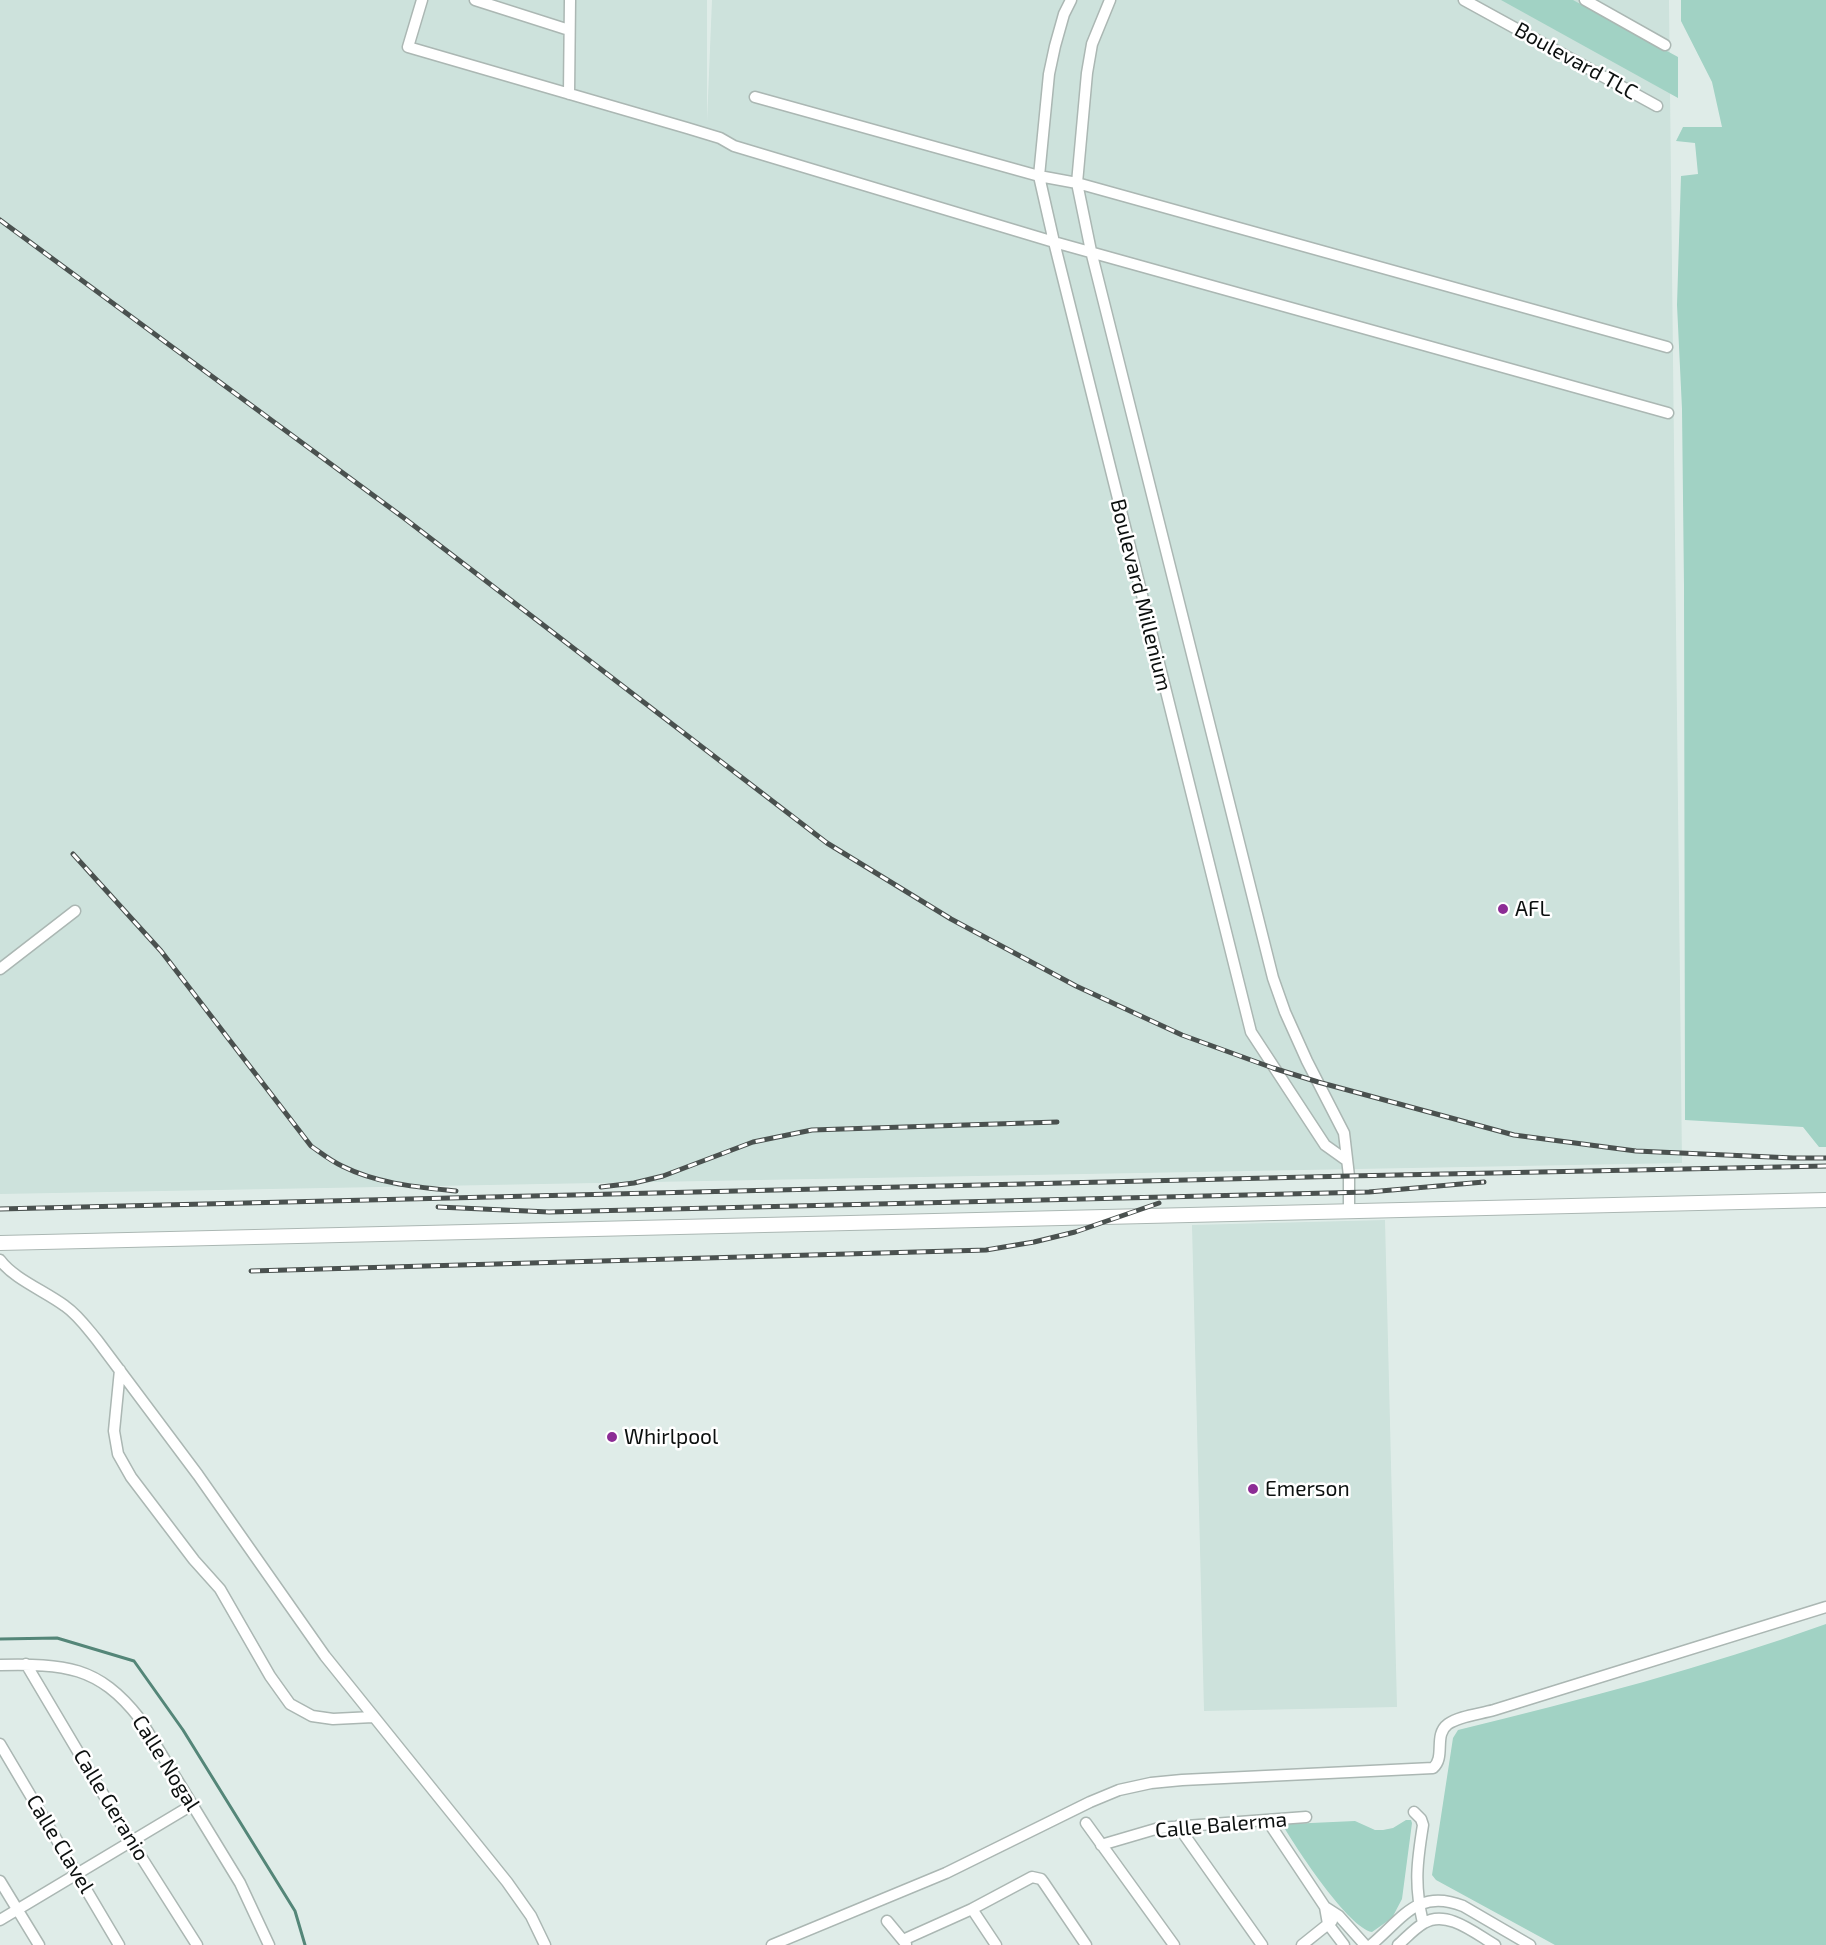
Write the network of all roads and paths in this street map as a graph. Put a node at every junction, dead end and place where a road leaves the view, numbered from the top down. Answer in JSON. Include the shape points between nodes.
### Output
{"nodes":[{"id":1,"x":422,"y":0,"type":"edge"},
{"id":2,"x":475,"y":0,"type":"edge"},
{"id":3,"x":519,"y":0,"type":"edge"},
{"id":4,"x":570,"y":0,"type":"edge"},
{"id":5,"x":1071,"y":0,"type":"edge"},
{"id":6,"x":1110,"y":0,"type":"edge"},
{"id":7,"x":1464,"y":0,"type":"edge"},
{"id":8,"x":1585,"y":0,"type":"edge"},
{"id":9,"x":519,"y":13,"type":"junction"},
{"id":10,"x":569,"y":30,"type":"junction"},
{"id":11,"x":1665,"y":45,"type":"dead end"},
{"id":12,"x":569,"y":94,"type":"junction"},
{"id":13,"x":755,"y":97,"type":"dead end"},
{"id":14,"x":1657,"y":106,"type":"dead end"},
{"id":15,"x":1039,"y":176,"type":"junction"},
{"id":16,"x":1077,"y":183,"type":"junction"},
{"id":17,"x":1054,"y":242,"type":"junction"},
{"id":18,"x":1091,"y":251,"type":"junction"},
{"id":19,"x":1667,"y":347,"type":"dead end"},
{"id":20,"x":1668,"y":413,"type":"dead end"},
{"id":21,"x":75,"y":911,"type":"dead end"},
{"id":22,"x":0,"y":969,"type":"edge"},
{"id":23,"x":1346,"y":1160,"type":"junction"},
{"id":24,"x":1826,"y":1200,"type":"edge"},
{"id":25,"x":1349,"y":1211,"type":"junction"},
{"id":26,"x":0,"y":1244,"type":"edge"},
{"id":27,"x":0,"y":1260,"type":"edge"},
{"id":28,"x":120,"y":1370,"type":"junction"},
{"id":29,"x":1826,"y":1607,"type":"edge"},
{"id":30,"x":26,"y":1664,"type":"junction"},
{"id":31,"x":0,"y":1665,"type":"edge"},
{"id":32,"x":374,"y":1717,"type":"junction"},
{"id":33,"x":0,"y":1744,"type":"edge"},
{"id":34,"x":192,"y":1805,"type":"junction"},
{"id":35,"x":1414,"y":1812,"type":"dead end"},
{"id":36,"x":1306,"y":1817,"type":"dead end"},
{"id":37,"x":1267,"y":1820,"type":"junction"},
{"id":38,"x":1086,"y":1823,"type":"dead end"},
{"id":39,"x":1178,"y":1826,"type":"junction"},
{"id":40,"x":131,"y":1841,"type":"junction"},
{"id":41,"x":1101,"y":1845,"type":"junction"},
{"id":42,"x":77,"y":1874,"type":"junction"},
{"id":43,"x":0,"y":1881,"type":"edge"},
{"id":44,"x":1419,"y":1903,"type":"junction"},
{"id":45,"x":1325,"y":1907,"type":"junction"},
{"id":46,"x":972,"y":1909,"type":"junction"},
{"id":47,"x":17,"y":1910,"type":"junction"},
{"id":48,"x":1339,"y":1916,"type":"junction"},
{"id":49,"x":0,"y":1920,"type":"edge"},
{"id":50,"x":887,"y":1921,"type":"dead end"},
{"id":51,"x":1424,"y":1923,"type":"junction"},
{"id":52,"x":1328,"y":1924,"type":"junction"},
{"id":53,"x":905,"y":1942,"type":"edge"},
{"id":54,"x":39,"y":1945,"type":"edge"},
{"id":55,"x":119,"y":1945,"type":"edge"},
{"id":56,"x":197,"y":1945,"type":"edge"},
{"id":57,"x":268,"y":1945,"type":"edge"},
{"id":58,"x":545,"y":1945,"type":"edge"},
{"id":59,"x":772,"y":1945,"type":"edge"},
{"id":60,"x":996,"y":1945,"type":"edge"},
{"id":61,"x":1086,"y":1945,"type":"edge"},
{"id":62,"x":1174,"y":1945,"type":"edge"},
{"id":63,"x":1262,"y":1945,"type":"edge"},
{"id":64,"x":1302,"y":1945,"type":"edge"},
{"id":65,"x":1344,"y":1945,"type":"edge"},
{"id":66,"x":1365,"y":1945,"type":"edge"},
{"id":67,"x":1371,"y":1945,"type":"edge"},
{"id":68,"x":1398,"y":1945,"type":"edge"},
{"id":69,"x":1495,"y":1945,"type":"edge"},
{"id":70,"x":1530,"y":1945,"type":"edge"}],
"edges":[{"from":1,"to":12,"type":"street","via":[[408,47]]},
{"from":2,"to":9,"type":"street"},
{"from":3,"to":9,"type":"street"},
{"from":4,"to":10,"type":"street"},
{"from":5,"to":15,"type":"street","name":"Boulevard Millenium","via":[[1051,65]]},
{"from":6,"to":16,"type":"street","name":"Boulevard Millenium","via":[[1092,44]]},
{"from":7,"to":14,"type":"street","name":"Boulevard TLC"},
{"from":8,"to":11,"type":"street"},
{"from":9,"to":10,"type":"street"},
{"from":10,"to":12,"type":"street"},
{"from":12,"to":17,"type":"street"},
{"from":13,"to":15,"type":"street"},
{"from":15,"to":16,"type":"street"},
{"from":15,"to":17,"type":"street","name":"Boulevard Millenium"},
{"from":16,"to":18,"type":"street","name":"Boulevard Millenium"},
{"from":16,"to":19,"type":"street"},
{"from":17,"to":18,"type":"street"},
{"from":17,"to":23,"type":"street","name":"Boulevard Millenium","via":[[1251,1032],[1325,1145]]},
{"from":18,"to":20,"type":"street"},
{"from":18,"to":23,"type":"street","name":"Boulevard Millenium","via":[[1273,978],[1307,1061],[1342,1128]]},
{"from":21,"to":22,"type":"street"},
{"from":23,"to":25,"type":"street","name":"Boulevard Millenium"},
{"from":24,"to":25,"type":"street"},
{"from":25,"to":26,"type":"street"},
{"from":27,"to":28,"type":"street","via":[[13,1273],[66,1306]]},
{"from":28,"to":32,"type":"street","via":[[325,1656]]},
{"from":28,"to":32,"type":"street","via":[[114,1431],[118,1454],[131,1477],[220,1589],[290,1704],[312,1716]]},
{"from":29,"to":59,"type":"street","via":[[1454,1721],[1444,1728],[1439,1758],[1433,1768],[1182,1780],[1119,1790],[946,1873]]},
{"from":30,"to":31,"type":"street","name":"Calle Nogal"},
{"from":30,"to":34,"type":"street","name":"Calle Nogal","via":[[67,1668],[96,1678],[114,1690],[140,1719]]},
{"from":30,"to":40,"type":"street","name":"Calle Geranio"},
{"from":32,"to":58,"type":"street","via":[[507,1882]]},
{"from":33,"to":42,"type":"street","name":"Calle Clavel"},
{"from":34,"to":40,"type":"street"},
{"from":34,"to":57,"type":"street","name":"Calle Nogal","via":[[240,1883]]},
{"from":35,"to":44,"type":"street","via":[[1423,1825],[1416,1872]]},
{"from":36,"to":37,"type":"street","name":"Calle Balerma"},
{"from":37,"to":39,"type":"street","name":"Calle Balerma"},
{"from":37,"to":45,"type":"street"},
{"from":38,"to":41,"type":"street"},
{"from":39,"to":41,"type":"street","name":"Calle Balerma"},
{"from":39,"to":63,"type":"street"},
{"from":40,"to":42,"type":"street"},
{"from":40,"to":56,"type":"street","name":"Calle Geranio"},
{"from":41,"to":62,"type":"street"},
{"from":42,"to":47,"type":"street"},
{"from":42,"to":55,"type":"street","name":"Calle Clavel"},
{"from":43,"to":47,"type":"street"},
{"from":44,"to":51,"type":"street"},
{"from":44,"to":67,"type":"street"},
{"from":44,"to":70,"type":"street","via":[[1453,1902]]},
{"from":45,"to":48,"type":"street"},
{"from":45,"to":52,"type":"street"},
{"from":46,"to":53,"type":"street"},
{"from":46,"to":60,"type":"street"},
{"from":46,"to":61,"type":"street","via":[[1037,1877]]},
{"from":47,"to":49,"type":"street"},
{"from":47,"to":54,"type":"street"},
{"from":48,"to":52,"type":"street"},
{"from":48,"to":66,"type":"street"},
{"from":50,"to":53,"type":"street"},
{"from":51,"to":68,"type":"street"},
{"from":51,"to":69,"type":"street","via":[[1442,1919],[1459,1924]]},
{"from":52,"to":64,"type":"street"},
{"from":52,"to":65,"type":"street"}]}
